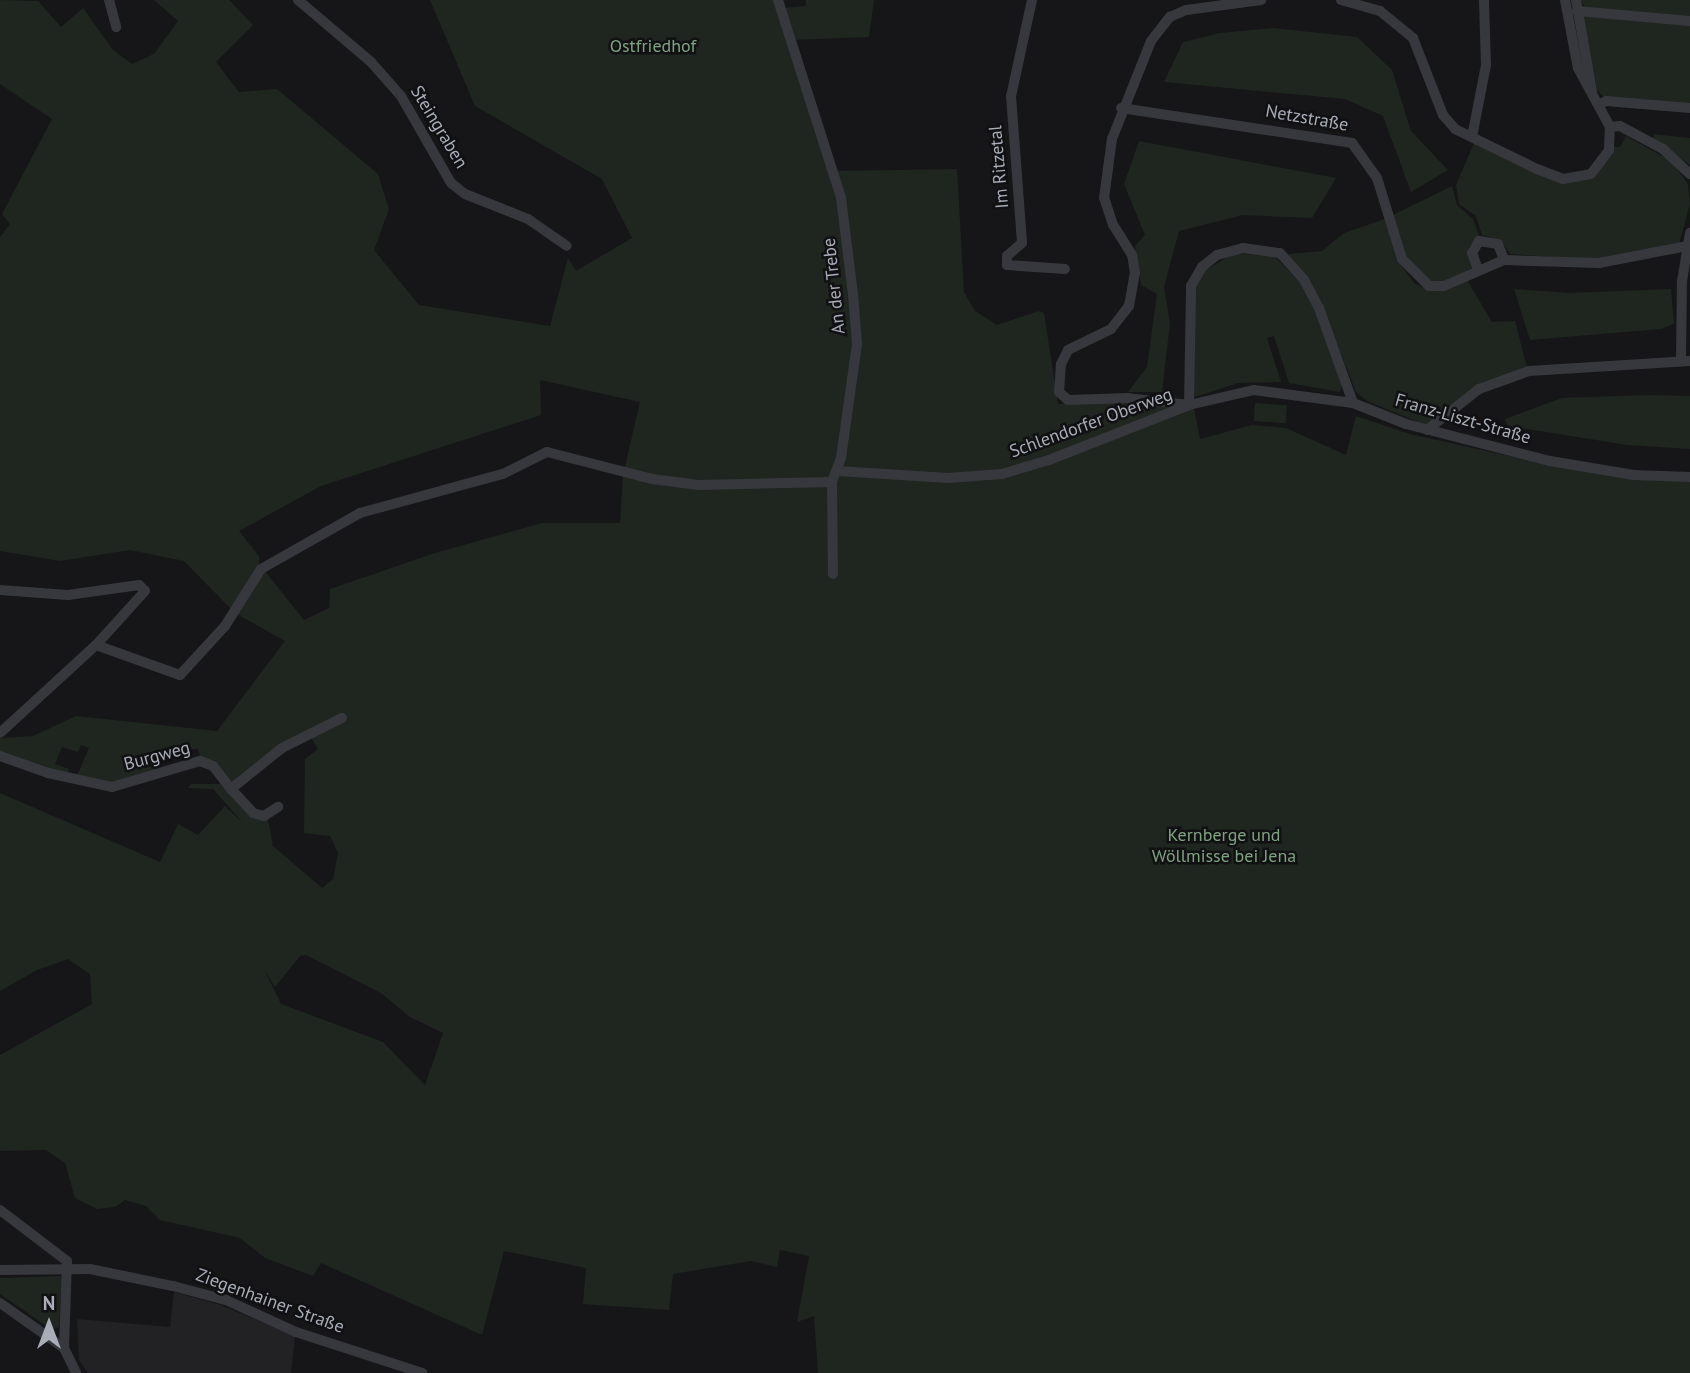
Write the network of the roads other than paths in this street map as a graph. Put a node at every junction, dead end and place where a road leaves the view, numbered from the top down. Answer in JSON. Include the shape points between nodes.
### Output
{"nodes":[{"id":1,"x":109,"y":0,"type":"edge"},
{"id":2,"x":778,"y":0,"type":"edge"},
{"id":3,"x":1032,"y":0,"type":"edge"},
{"id":4,"x":1261,"y":0,"type":"edge"},
{"id":5,"x":1341,"y":0,"type":"edge"},
{"id":6,"x":1484,"y":0,"type":"edge"},
{"id":7,"x":1565,"y":0,"type":"edge"},
{"id":8,"x":302,"y":1,"type":"edge"},
{"id":9,"x":1231,"y":2,"type":"edge"},
{"id":10,"x":1576,"y":6,"type":"edge"},
{"id":11,"x":1690,"y":21,"type":"edge"},
{"id":12,"x":116,"y":27,"type":"dead end"},
{"id":13,"x":1592,"y":94,"type":"junction"},
{"id":14,"x":1599,"y":105,"type":"junction"},
{"id":15,"x":1121,"y":108,"type":"junction"},
{"id":16,"x":1690,"y":108,"type":"edge"},
{"id":17,"x":1610,"y":127,"type":"junction"},
{"id":18,"x":1472,"y":136,"type":"junction"},
{"id":19,"x":1690,"y":174,"type":"edge"},
{"id":20,"x":1690,"y":233,"type":"edge"},
{"id":21,"x":567,"y":246,"type":"dead end"},
{"id":22,"x":1687,"y":246,"type":"junction"},
{"id":23,"x":1504,"y":260,"type":"junction"},
{"id":24,"x":1065,"y":269,"type":"dead end"},
{"id":25,"x":1478,"y":270,"type":"junction"},
{"id":26,"x":1686,"y":282,"type":"edge"},
{"id":27,"x":1685,"y":360,"type":"edge"},
{"id":28,"x":1353,"y":402,"type":"junction"},
{"id":29,"x":1189,"y":405,"type":"junction"},
{"id":30,"x":1427,"y":430,"type":"junction"},
{"id":31,"x":838,"y":471,"type":"junction"},
{"id":32,"x":1690,"y":477,"type":"edge"},
{"id":33,"x":832,"y":482,"type":"junction"},
{"id":34,"x":833,"y":574,"type":"dead end"},
{"id":35,"x":1,"y":593,"type":"edge"},
{"id":36,"x":96,"y":645,"type":"junction"},
{"id":37,"x":342,"y":718,"type":"dead end"},
{"id":38,"x":0,"y":733,"type":"edge"},
{"id":39,"x":0,"y":756,"type":"edge"},
{"id":40,"x":231,"y":789,"type":"junction"},
{"id":41,"x":278,"y":807,"type":"dead end"},
{"id":42,"x":0,"y":1210,"type":"edge"},
{"id":43,"x":69,"y":1268,"type":"junction"},
{"id":44,"x":0,"y":1270,"type":"edge"},
{"id":45,"x":0,"y":1303,"type":"edge"},
{"id":46,"x":64,"y":1348,"type":"junction"},
{"id":47,"x":76,"y":1373,"type":"edge"},
{"id":48,"x":422,"y":1373,"type":"edge"}],
"edges":[{"from":1,"to":12,"type":"street"},
{"from":2,"to":31,"type":"street","name":"An der Trebe","via":[[841,198],[858,344]]},
{"from":3,"to":24,"type":"street","name":"Im Ritzetal","via":[[1011,96],[1022,243],[1007,257],[1007,265]]},
{"from":4,"to":9,"type":"street"},
{"from":5,"to":18,"type":"street","via":[[1380,11],[1413,38],[1443,115],[1455,129]]},
{"from":6,"to":18,"type":"street","via":[[1486,65]]},
{"from":7,"to":13,"type":"street","via":[[1578,68]]},
{"from":8,"to":21,"type":"street","name":"Steingraben","via":[[371,62],[401,96],[451,183],[466,194],[528,219]]},
{"from":9,"to":15,"type":"street","via":[[1192,8],[1162,25]]},
{"from":10,"to":11,"type":"street"},
{"from":10,"to":13,"type":"street"},
{"from":13,"to":14,"type":"street"},
{"from":14,"to":16,"type":"street","via":[[1606,101]]},
{"from":14,"to":17,"type":"street"},
{"from":15,"to":25,"type":"street","name":"Netzstraße","via":[[1352,143],[1377,178],[1402,259],[1414,276],[1435,287]]},
{"from":15,"to":29,"type":"street","via":[[1104,198],[1113,225],[1132,255],[1133,291],[1123,319],[1068,350],[1061,364],[1059,392],[1068,400],[1128,398]]},
{"from":17,"to":18,"type":"street","via":[[1609,150],[1602,163],[1580,179],[1550,175]]},
{"from":17,"to":19,"type":"street","via":[[1620,126],[1662,149]]},
{"from":20,"to":22,"type":"street"},
{"from":22,"to":23,"type":"street","name":"Netzstraße","via":[[1599,263]]},
{"from":22,"to":26,"type":"street"},
{"from":23,"to":25,"type":"street","name":"Netzstraße"},
{"from":23,"to":25,"type":"street","via":[[1498,244],[1482,240],[1472,253]]},
{"from":26,"to":27,"type":"street"},
{"from":27,"to":30,"type":"street","via":[[1518,374],[1479,389]]},
{"from":28,"to":29,"type":"street","name":"Franz-Liszt-Straße","via":[[1254,390]]},
{"from":28,"to":29,"type":"street","via":[[1304,279],[1280,253],[1243,248],[1217,255],[1202,267],[1191,286]]},
{"from":28,"to":30,"type":"street","name":"Franz-Liszt-Straße"},
{"from":29,"to":31,"type":"street","name":"Schlendorfer Oberweg","via":[[1002,474],[948,478]]},
{"from":30,"to":32,"type":"street","name":"Franz-Liszt-Straße","via":[[1550,461],[1634,475]]},
{"from":31,"to":33,"type":"street","name":"An der Trebe"},
{"from":33,"to":34,"type":"street","name":"An der Trebe"},
{"from":33,"to":36,"type":"street","via":[[699,485],[653,479],[547,452],[503,474],[360,513],[261,569],[225,626],[180,675]]},
{"from":35,"to":36,"type":"street","via":[[90,594],[139,585],[145,592]]},
{"from":36,"to":38,"type":"street"},
{"from":37,"to":40,"type":"street","via":[[282,748]]},
{"from":39,"to":40,"type":"street","name":"Burgweg","via":[[48,774],[112,787],[200,761],[213,766]]},
{"from":40,"to":41,"type":"street","name":"Burgweg","via":[[253,813],[269,815]]},
{"from":42,"to":43,"type":"street","via":[[62,1254]]},
{"from":43,"to":44,"type":"street","name":"Ziegenhainer Straße"},
{"from":43,"to":46,"type":"street"},
{"from":43,"to":48,"type":"street","name":"Ziegenhainer Straße","via":[[222,1298],[296,1332]]},
{"from":45,"to":46,"type":"street"},
{"from":46,"to":47,"type":"street"}]}
